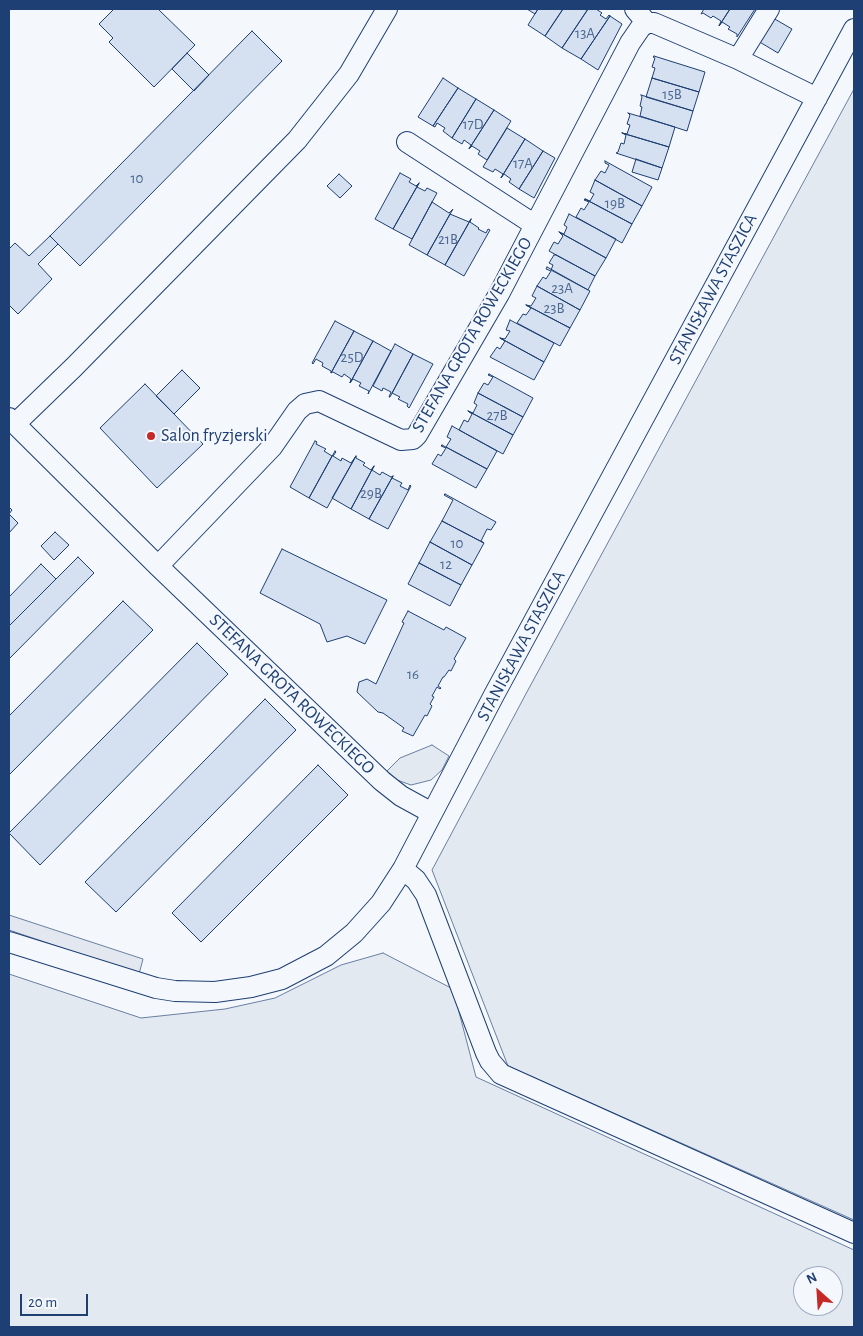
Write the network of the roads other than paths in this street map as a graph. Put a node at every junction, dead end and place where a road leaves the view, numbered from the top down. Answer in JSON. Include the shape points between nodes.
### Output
{"nodes":[{"id":1,"x":387,"y":9,"type":"edge"},
{"id":2,"x":770,"y":9,"type":"edge"},
{"id":3,"x":641,"y":16,"type":"edge"},
{"id":4,"x":854,"y":29,"type":"edge"},
{"id":5,"x":738,"y":59,"type":"junction"},
{"id":6,"x":817,"y":98,"type":"junction"},
{"id":7,"x":407,"y":142,"type":"dead end"},
{"id":8,"x":535,"y":225,"type":"junction"},
{"id":9,"x":12,"y":421,"type":"edge"},
{"id":10,"x":158,"y":566,"type":"junction"},
{"id":11,"x":432,"y":813,"type":"junction"},
{"id":12,"x":403,"y":869,"type":"junction"},
{"id":13,"x":9,"y":942,"type":"edge"},
{"id":14,"x":854,"y":1233,"type":"edge"}],
"edges":[{"from":1,"to":9,"type":"street","name":"STEFANA GROTA ROWECKIEGO","via":[[349,74],[297,140],[81,360]]},
{"from":2,"to":5,"type":"street"},
{"from":3,"to":5,"type":"street","name":"STEFANA GROTA ROWECKIEGO"},
{"from":3,"to":8,"type":"street","name":"STEFANA GROTA ROWECKIEGO","via":[[641,27]]},
{"from":4,"to":6,"type":"street","name":"STANISŁAWA STASZICA"},
{"from":5,"to":6,"type":"street","name":"STEFANA GROTA ROWECKIEGO"},
{"from":6,"to":11,"type":"street","name":"STANISŁAWA STASZICA"},
{"from":7,"to":8,"type":"street","name":"STEFANA GROTA ROWECKIEGO"},
{"from":8,"to":10,"type":"street","name":"STEFANA GROTA ROWECKIEGO","via":[[417,436],[401,440],[319,401],[305,404],[272,447]]},
{"from":9,"to":10,"type":"street","name":"STEFANA GROTA ROWECKIEGO"},
{"from":10,"to":11,"type":"street","name":"STEFANA GROTA ROWECKIEGO","via":[[387,785]]},
{"from":11,"to":12,"type":"street","name":"STANISŁAWA STASZICA"},
{"from":12,"to":13,"type":"street","name":"STANISŁAWA STASZICA","via":[[368,919],[341,945],[297,973],[252,987],[215,992],[156,988]]},
{"from":12,"to":14,"type":"street","via":[[426,895],[495,1069]]}]}
